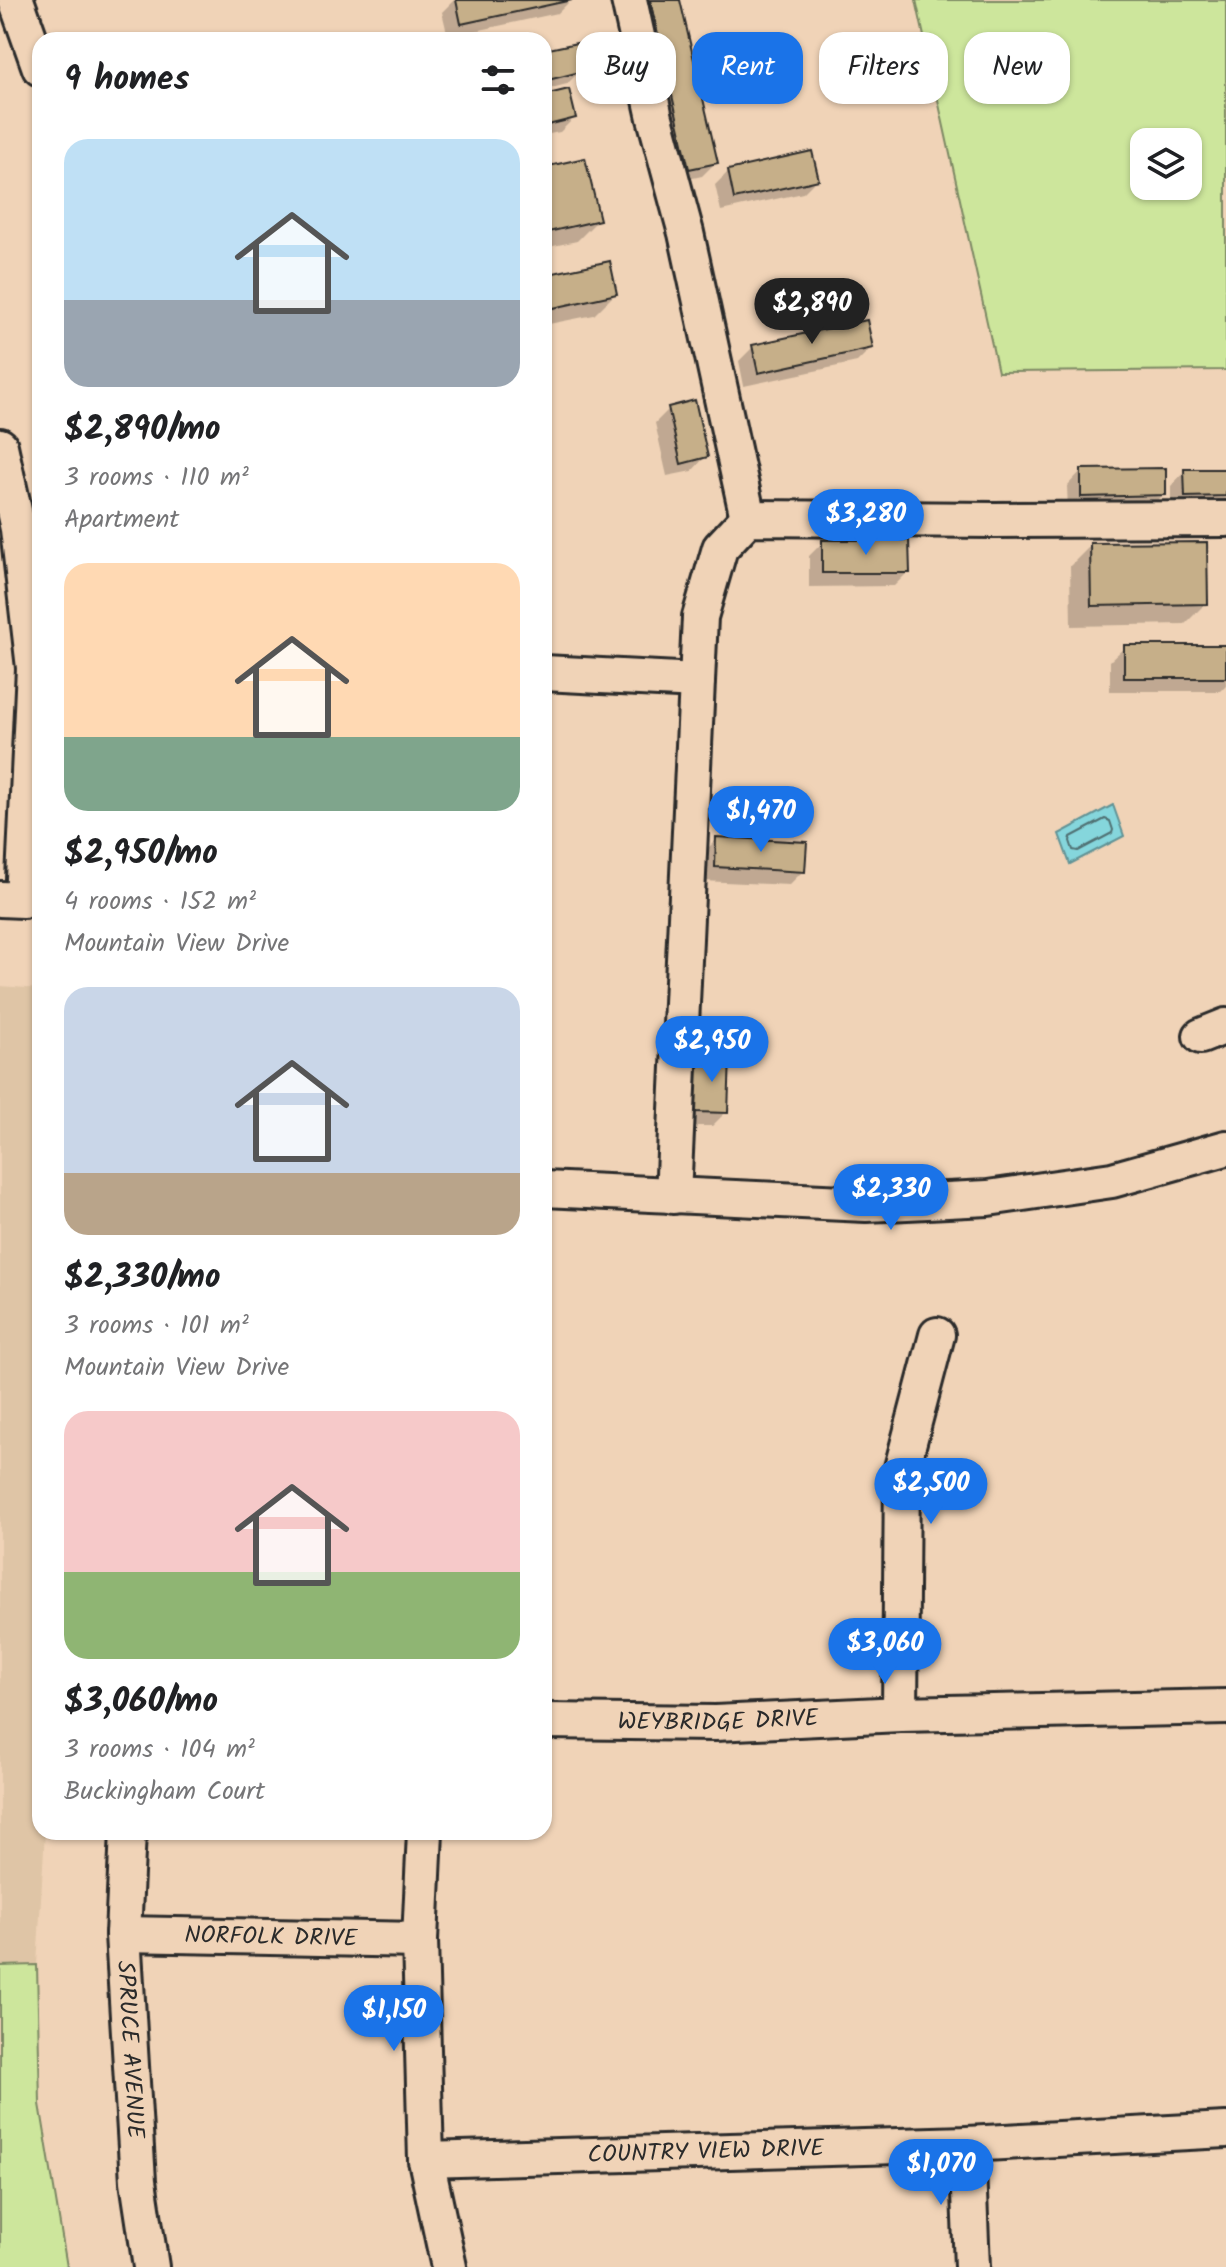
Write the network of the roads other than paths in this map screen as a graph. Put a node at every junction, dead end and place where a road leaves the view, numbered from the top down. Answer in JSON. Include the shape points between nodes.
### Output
{"nodes":[{"id":1,"x":16,"y":0,"type":"edge"},
{"id":2,"x":629,"y":0,"type":"edge"},
{"id":3,"x":32,"y":45,"type":"edge"},
{"id":4,"x":0,"y":446,"type":"edge"},
{"id":5,"x":4,"y":486,"type":"edge"},
{"id":6,"x":748,"y":518,"type":"junction"},
{"id":7,"x":1226,"y":519,"type":"edge"},
{"id":8,"x":32,"y":631,"type":"edge"},
{"id":9,"x":552,"y":673,"type":"edge"},
{"id":10,"x":697,"y":681,"type":"junction"},
{"id":11,"x":32,"y":751,"type":"edge"},
{"id":12,"x":0,"y":899,"type":"edge"},
{"id":13,"x":1226,"y":1148,"type":"edge"},
{"id":14,"x":552,"y":1189,"type":"edge"},
{"id":15,"x":673,"y":1196,"type":"junction"},
{"id":16,"x":937,"y":1335,"type":"dead end"},
{"id":17,"x":1226,"y":1707,"type":"edge"},
{"id":18,"x":900,"y":1714,"type":"junction"},
{"id":19,"x":552,"y":1721,"type":"edge"},
{"id":20,"x":128,"y":1840,"type":"edge"},
{"id":21,"x":425,"y":1840,"type":"edge"},
{"id":22,"x":123,"y":1934,"type":"junction"},
{"id":23,"x":420,"y":1940,"type":"junction"},
{"id":24,"x":1226,"y":2130,"type":"edge"},
{"id":25,"x":967,"y":2144,"type":"junction"},
{"id":26,"x":426,"y":2160,"type":"junction"},
{"id":27,"x":151,"y":2267,"type":"edge"},
{"id":28,"x":449,"y":2267,"type":"edge"},
{"id":29,"x":972,"y":2267,"type":"edge"}],
"edges":[{"from":1,"to":3,"type":"street"},
{"from":2,"to":6,"type":"street"},
{"from":4,"to":5,"type":"street"},
{"from":5,"to":8,"type":"street","via":[[18,529]]},
{"from":6,"to":7,"type":"street"},
{"from":6,"to":10,"type":"street","via":[[720,548],[700,617]]},
{"from":9,"to":10,"type":"street"},
{"from":10,"to":15,"type":"street"},
{"from":11,"to":12,"type":"street","via":[[23,900]]},
{"from":13,"to":15,"type":"street","via":[[1112,1180],[988,1198],[866,1204]]},
{"from":14,"to":15,"type":"street"},
{"from":16,"to":18,"type":"street","via":[[902,1468]]},
{"from":17,"to":18,"type":"street","name":"WEYBRIDGE DRIVE"},
{"from":18,"to":19,"type":"street","name":"WEYBRIDGE DRIVE","via":[[715,1723]]},
{"from":20,"to":22,"type":"street","name":"SPRUCE AVENUE"},
{"from":21,"to":23,"type":"street"},
{"from":22,"to":23,"type":"street","name":"NORFOLK DRIVE"},
{"from":22,"to":27,"type":"street","name":"SPRUCE AVENUE","via":[[138,2181]]},
{"from":23,"to":26,"type":"street"},
{"from":24,"to":25,"type":"street","name":"COUNTRY VIEW DRIVE"},
{"from":25,"to":26,"type":"street","name":"COUNTRY VIEW DRIVE"},
{"from":25,"to":29,"type":"street"},
{"from":26,"to":28,"type":"street"}]}
